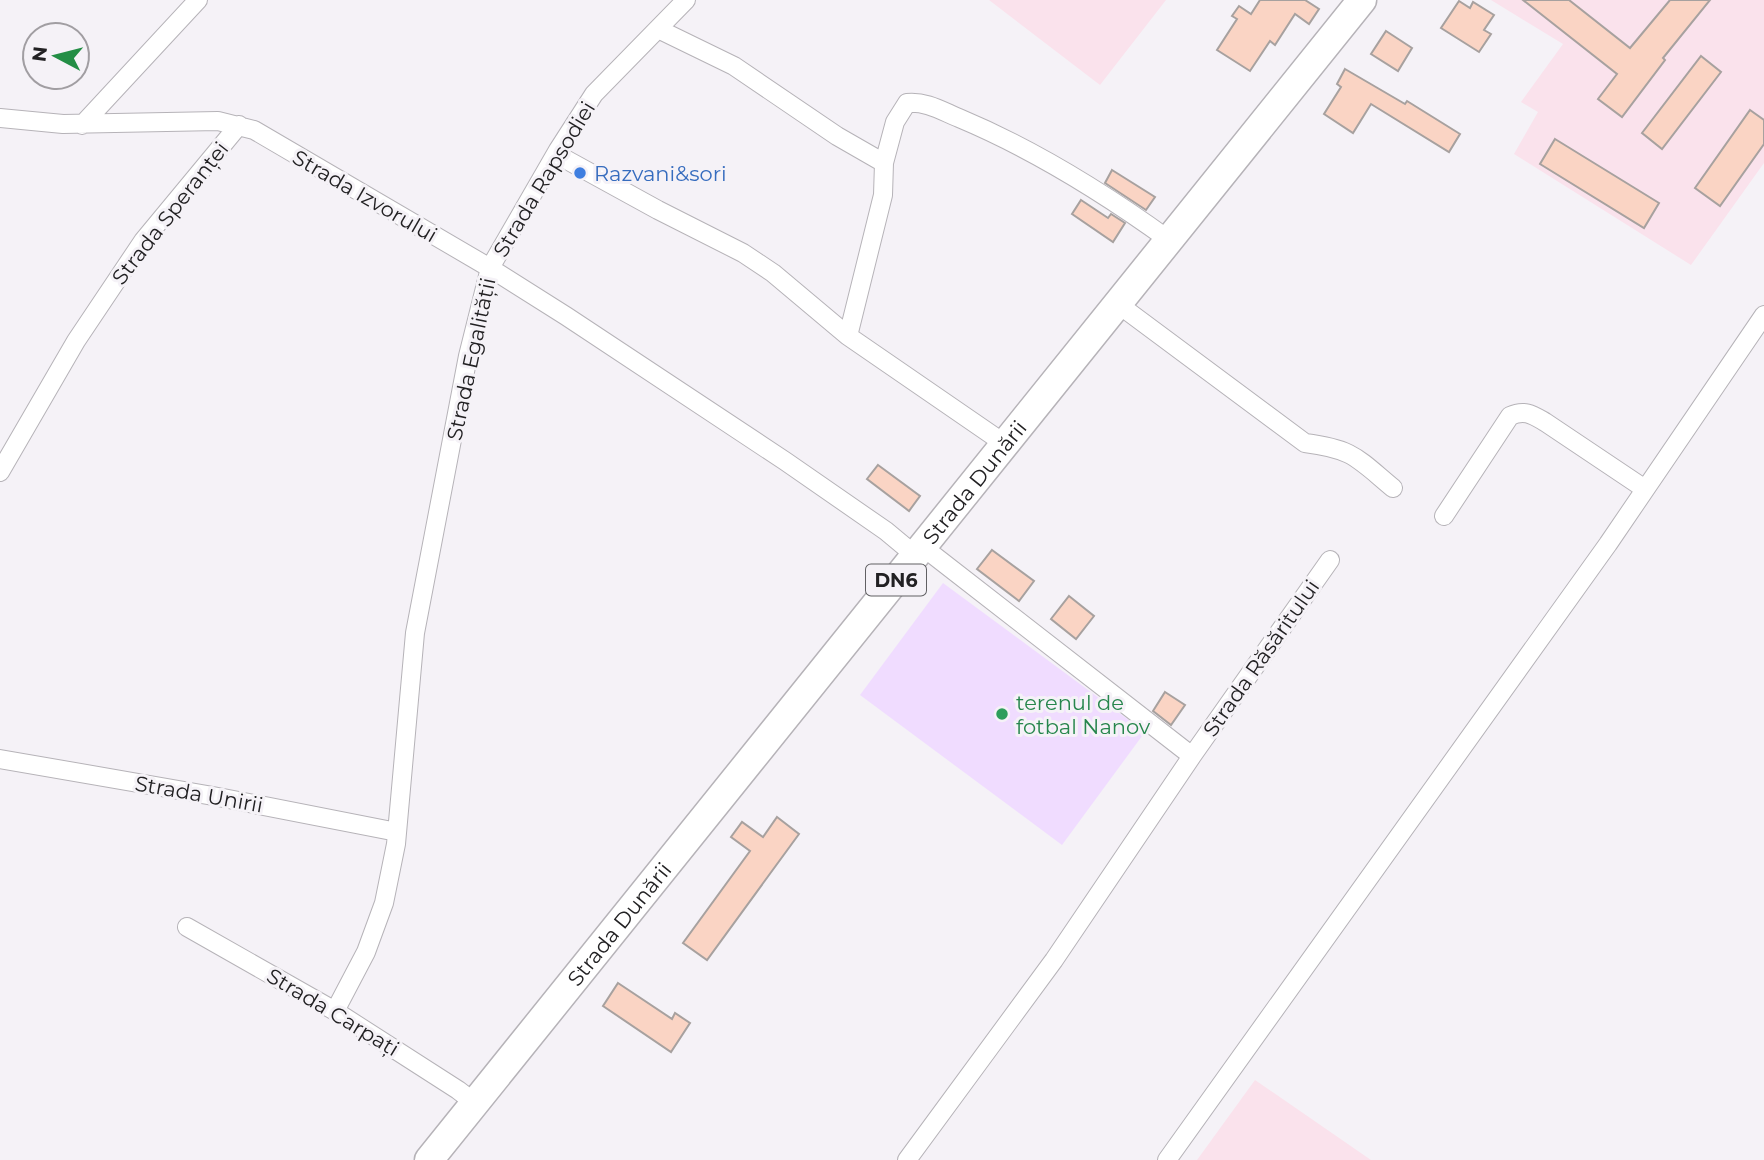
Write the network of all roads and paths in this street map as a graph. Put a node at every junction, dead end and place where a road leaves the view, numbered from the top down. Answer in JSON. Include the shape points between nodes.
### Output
{"nodes":[{"id":1,"x":198,"y":0,"type":"edge"},
{"id":2,"x":686,"y":0,"type":"edge"},
{"id":3,"x":1362,"y":0,"type":"edge"},
{"id":4,"x":658,"y":29,"type":"junction"},
{"id":5,"x":0,"y":118,"type":"edge"},
{"id":6,"x":82,"y":125,"type":"junction"},
{"id":7,"x":239,"y":125,"type":"junction"},
{"id":8,"x":556,"y":154,"type":"junction"},
{"id":9,"x":884,"y":163,"type":"junction"},
{"id":10,"x":1169,"y":240,"type":"junction"},
{"id":11,"x":490,"y":268,"type":"junction"},
{"id":12,"x":1118,"y":304,"type":"junction"},
{"id":13,"x":1764,"y":315,"type":"edge"},
{"id":14,"x":848,"y":336,"type":"junction"},
{"id":15,"x":1005,"y":444,"type":"junction"},
{"id":16,"x":0,"y":471,"type":"edge"},
{"id":17,"x":1394,"y":488,"type":"dead end"},
{"id":18,"x":1646,"y":489,"type":"junction"},
{"id":19,"x":1444,"y":516,"type":"dead end"},
{"id":20,"x":920,"y":552,"type":"junction"},
{"id":21,"x":1330,"y":560,"type":"dead end"},
{"id":22,"x":1192,"y":756,"type":"junction"},
{"id":23,"x":0,"y":759,"type":"edge"},
{"id":24,"x":397,"y":832,"type":"junction"},
{"id":25,"x":187,"y":927,"type":"dead end"},
{"id":26,"x":335,"y":1011,"type":"junction"},
{"id":27,"x":475,"y":1103,"type":"junction"},
{"id":28,"x":429,"y":1160,"type":"edge"},
{"id":29,"x":907,"y":1160,"type":"edge"},
{"id":30,"x":1167,"y":1160,"type":"edge"}],
"edges":[{"from":1,"to":6,"type":"street"},
{"from":2,"to":4,"type":"street","name":"Strada Rapsodiei"},
{"from":3,"to":10,"type":"main road","name":"Strada Dunării","number":"DN6"},
{"from":4,"to":8,"type":"street","name":"Strada Rapsodiei","via":[[594,94]]},
{"from":4,"to":9,"type":"street","via":[[734,66]]},
{"from":5,"to":6,"type":"street","name":"Strada Speranței"},
{"from":6,"to":7,"type":"street","name":"Strada Speranței","via":[[190,121]]},
{"from":7,"to":11,"type":"street","name":"Strada Izvorului"},
{"from":7,"to":16,"type":"street","name":"Strada Speranței","via":[[143,241],[76,341]]},
{"from":8,"to":11,"type":"street","name":"Strada Rapsodiei"},
{"from":8,"to":14,"type":"street","via":[[743,253]]},
{"from":9,"to":10,"type":"street","via":[[895,122],[907,103],[917,102],[990,131],[1076,178]]},
{"from":9,"to":14,"type":"street","via":[[883,195]]},
{"from":10,"to":12,"type":"main road","name":"Strada Dunării","number":"DN6"},
{"from":11,"to":20,"type":"street","name":"Strada Egalității"},
{"from":11,"to":24,"type":"street","name":"Strada Egalității","via":[[468,356],[415,633]]},
{"from":12,"to":15,"type":"main road","name":"Strada Dunării","number":"DN6"},
{"from":12,"to":17,"type":"street","via":[[1305,443],[1352,453]]},
{"from":13,"to":18,"type":"street"},
{"from":14,"to":15,"type":"street"},
{"from":15,"to":20,"type":"main road","name":"Strada Dunării","number":"DN6"},
{"from":18,"to":19,"type":"street","via":[[1545,422],[1520,411],[1510,416]]},
{"from":18,"to":30,"type":"street"},
{"from":20,"to":22,"type":"street","name":"Strada Răsăritului"},
{"from":20,"to":27,"type":"main road","name":"Strada Dunării","number":"DN6"},
{"from":21,"to":22,"type":"street","name":"Strada Răsăritului"},
{"from":22,"to":29,"type":"street","name":"Strada Răsăritului","via":[[1054,960]]},
{"from":23,"to":24,"type":"street","name":"Strada Unirii"},
{"from":24,"to":26,"type":"street","name":"Strada Egalității","via":[[384,903],[366,952]]},
{"from":25,"to":26,"type":"street","name":"Strada Carpați"},
{"from":26,"to":27,"type":"street","name":"Strada Carpați"},
{"from":27,"to":28,"type":"main road","name":"Strada Dunării","number":"DN6"}]}
